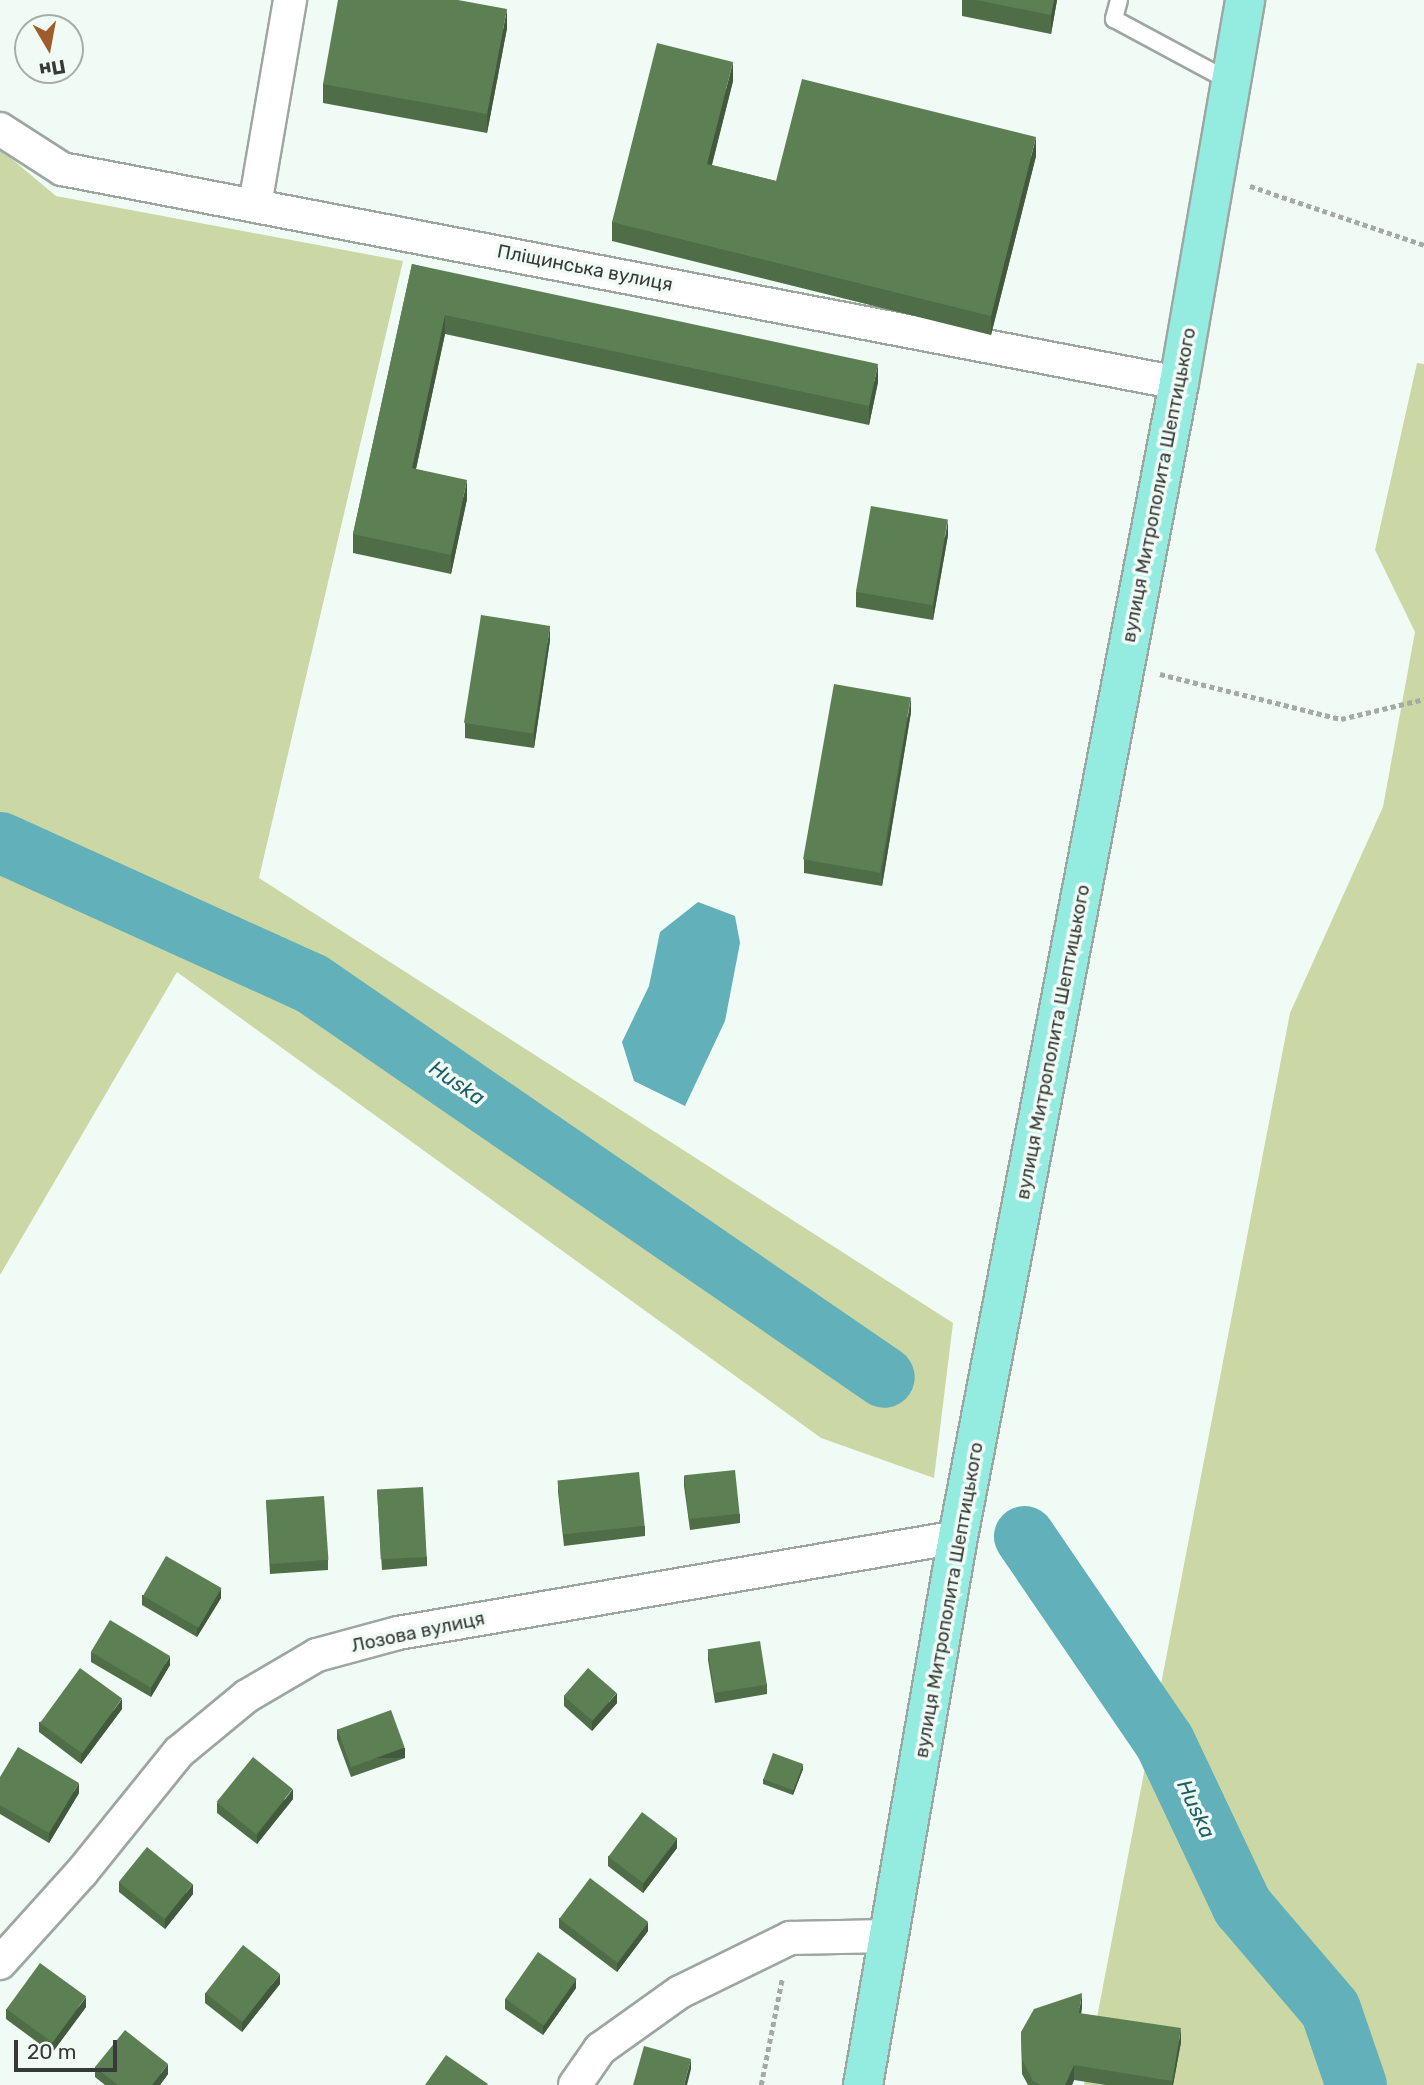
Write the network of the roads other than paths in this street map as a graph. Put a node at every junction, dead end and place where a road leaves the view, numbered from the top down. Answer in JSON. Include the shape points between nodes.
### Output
{"nodes":[{"id":1,"x":290,"y":0,"type":"edge"},
{"id":2,"x":1119,"y":0,"type":"edge"},
{"id":3,"x":1245,"y":0,"type":"edge"},
{"id":4,"x":1231,"y":82,"type":"junction"},
{"id":5,"x":0,"y":129,"type":"edge"},
{"id":6,"x":255,"y":205,"type":"junction"},
{"id":7,"x":1180,"y":383,"type":"junction"},
{"id":8,"x":958,"y":1537,"type":"junction"},
{"id":9,"x":889,"y":1936,"type":"junction"},
{"id":10,"x":0,"y":1963,"type":"edge"},
{"id":11,"x":575,"y":2085,"type":"edge"},
{"id":12,"x":863,"y":2085,"type":"edge"}],
"edges":[{"from":1,"to":6,"type":"street"},
{"from":2,"to":4,"type":"lane","via":[[1114,19]]},
{"from":3,"to":4,"type":"main road","name":"вулиця Митрополита Шептицького"},
{"from":4,"to":7,"type":"main road","name":"вулиця Митрополита Шептицького"},
{"from":5,"to":6,"type":"street","name":"Пліщинська вулиця","via":[[62,169]]},
{"from":6,"to":7,"type":"street","name":"Пліщинська вулиця"},
{"from":7,"to":8,"type":"main road","name":"вулиця Митрополита Шептицького"},
{"from":8,"to":9,"type":"main road","name":"вулиця Митрополита Шептицького"},
{"from":8,"to":10,"type":"street","name":"Лозова вулиця","via":[[398,1633],[317,1654],[247,1696],[179,1752],[82,1872]]},
{"from":9,"to":11,"type":"street","via":[[790,1938],[680,1992],[600,2049]]},
{"from":9,"to":12,"type":"main road","name":"вулиця Митрополита Шептицького"}]}
